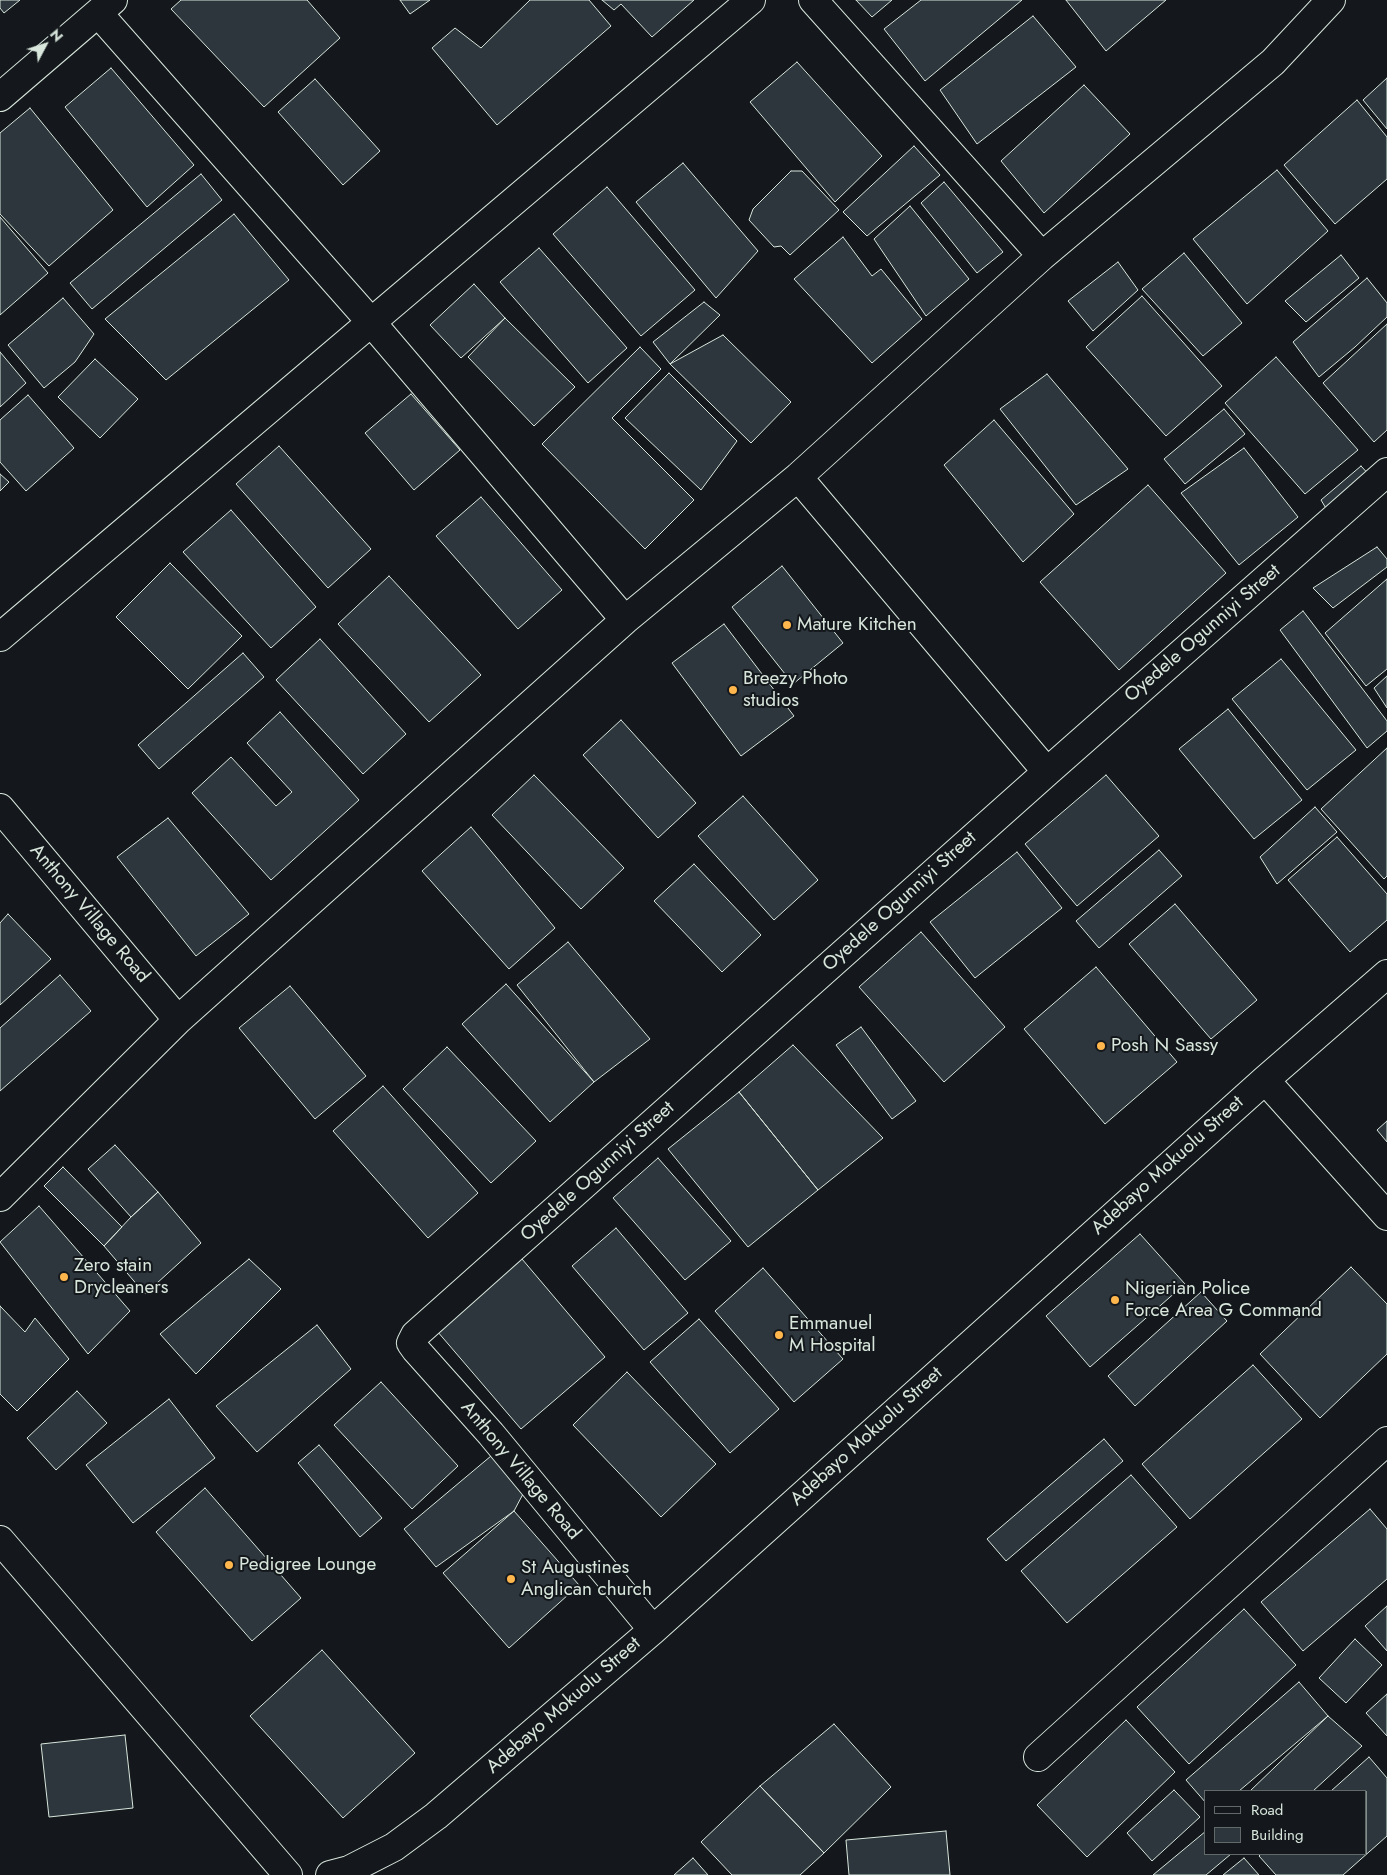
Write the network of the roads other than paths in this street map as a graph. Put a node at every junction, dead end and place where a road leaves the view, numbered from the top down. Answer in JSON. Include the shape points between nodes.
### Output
{"nodes":[{"id":1,"x":751,"y":0,"type":"edge"},
{"id":2,"x":813,"y":0,"type":"edge"},
{"id":3,"x":1332,"y":0,"type":"edge"},
{"id":4,"x":106,"y":7,"type":"edge"},
{"id":5,"x":0,"y":97,"type":"edge"},
{"id":6,"x":1042,"y":256,"type":"junction"},
{"id":7,"x":371,"y":322,"type":"junction"},
{"id":8,"x":1387,"y":472,"type":"edge"},
{"id":9,"x":798,"y":477,"type":"junction"},
{"id":10,"x":625,"y":620,"type":"junction"},
{"id":11,"x":0,"y":637,"type":"edge"},
{"id":12,"x":1047,"y":772,"type":"junction"},
{"id":13,"x":0,"y":808,"type":"edge"},
{"id":14,"x":1387,"y":974,"type":"edge"},
{"id":15,"x":178,"y":1020,"type":"junction"},
{"id":16,"x":1264,"y":1080,"type":"junction"},
{"id":17,"x":0,"y":1197,"type":"edge"},
{"id":18,"x":1387,"y":1216,"type":"edge"},
{"id":19,"x":415,"y":1335,"type":"joint"},
{"id":20,"x":1387,"y":1441,"type":"edge"},
{"id":21,"x":0,"y":1540,"type":"edge"},
{"id":22,"x":653,"y":1630,"type":"junction"},
{"id":23,"x":1038,"y":1756,"type":"dead end"},
{"id":24,"x":288,"y":1875,"type":"edge"},
{"id":25,"x":330,"y":1875,"type":"edge"}],
"edges":[{"from":1,"to":7,"type":"street"},
{"from":2,"to":6,"type":"street"},
{"from":3,"to":6,"type":"street","via":[[1273,62]]},
{"from":4,"to":5,"type":"street"},
{"from":4,"to":7,"type":"street"},
{"from":6,"to":9,"type":"street"},
{"from":7,"to":10,"type":"street"},
{"from":7,"to":11,"type":"street"},
{"from":8,"to":12,"type":"street","name":"Oyedele Ogunniyi Street"},
{"from":9,"to":10,"type":"street"},
{"from":9,"to":12,"type":"street"},
{"from":10,"to":15,"type":"street"},
{"from":12,"to":19,"type":"street","name":"Oyedele Ogunniyi Street"},
{"from":13,"to":15,"type":"street","name":"Anthony Village Road"},
{"from":14,"to":16,"type":"street","name":"Adebayo Mokuolu Street"},
{"from":15,"to":17,"type":"street"},
{"from":16,"to":18,"type":"street"},
{"from":16,"to":22,"type":"street","name":"Adebayo Mokuolu Street"},
{"from":19,"to":22,"type":"street","name":"Anthony Village Road","via":[[411,1343],[416,1350],[491,1434]]},
{"from":20,"to":23,"type":"street"},
{"from":21,"to":24,"type":"street"},
{"from":22,"to":25,"type":"street","name":"Adebayo Mokuolu Street","via":[[436,1816],[394,1847],[349,1870]]}]}
